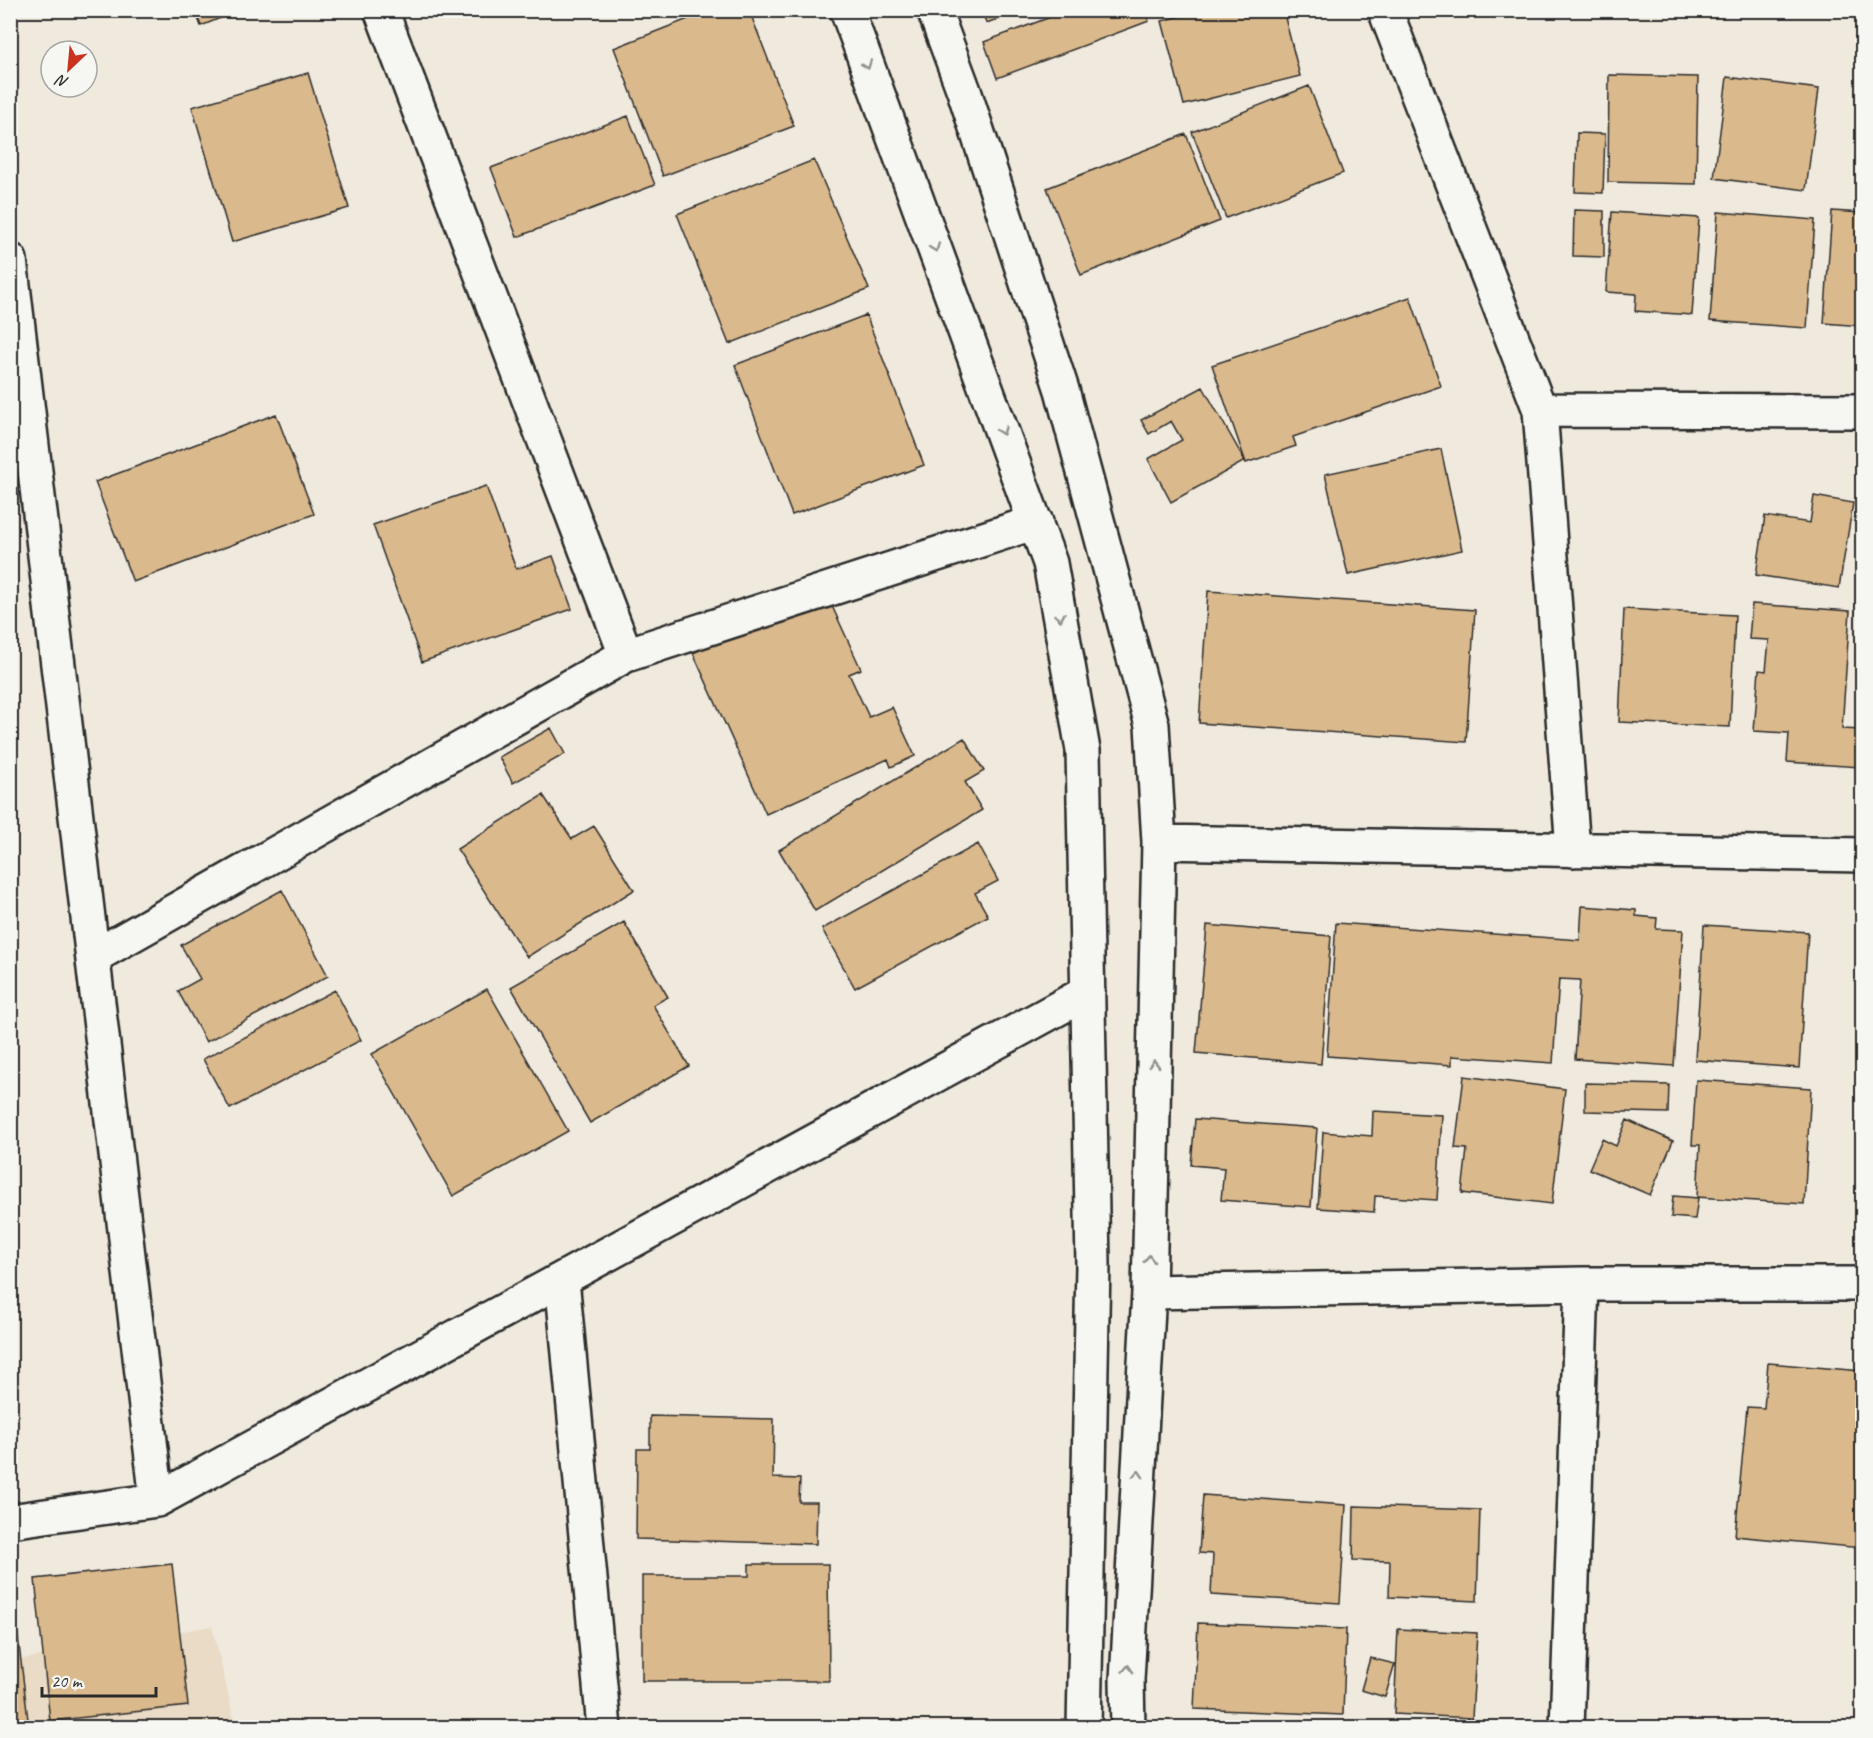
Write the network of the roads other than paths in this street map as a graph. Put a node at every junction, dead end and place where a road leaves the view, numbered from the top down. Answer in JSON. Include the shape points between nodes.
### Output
{"nodes":[{"id":1,"x":381,"y":10,"type":"edge"},
{"id":2,"x":847,"y":10,"type":"edge"},
{"id":3,"x":934,"y":10,"type":"edge"},
{"id":4,"x":1385,"y":10,"type":"edge"},
{"id":5,"x":10,"y":260,"type":"edge"},
{"id":6,"x":1540,"y":410,"type":"junction"},
{"id":7,"x":1863,"y":411,"type":"edge"},
{"id":8,"x":1036,"y":522,"type":"junction"},
{"id":9,"x":626,"y":655,"type":"junction"},
{"id":10,"x":1159,"y":842,"type":"junction"},
{"id":11,"x":1573,"y":850,"type":"junction"},
{"id":12,"x":1863,"y":855,"type":"edge"},
{"id":13,"x":93,"y":957,"type":"junction"},
{"id":14,"x":1088,"y":992,"type":"junction"},
{"id":15,"x":562,"y":1279,"type":"junction"},
{"id":16,"x":1582,"y":1284,"type":"junction"},
{"id":17,"x":1863,"y":1284,"type":"edge"},
{"id":18,"x":1149,"y":1292,"type":"junction"},
{"id":19,"x":157,"y":1500,"type":"junction"},
{"id":20,"x":10,"y":1521,"type":"edge"},
{"id":21,"x":604,"y":1728,"type":"edge"},
{"id":22,"x":1084,"y":1728,"type":"edge"},
{"id":23,"x":1128,"y":1728,"type":"edge"},
{"id":24,"x":1567,"y":1728,"type":"edge"}],
"edges":[{"from":1,"to":9,"type":"street"},
{"from":2,"to":8,"type":"street","one_way":true},
{"from":3,"to":10,"type":"street","via":[[1065,402],[1152,725]]},
{"from":4,"to":6,"type":"street"},
{"from":5,"to":13,"type":"street"},
{"from":6,"to":7,"type":"street"},
{"from":6,"to":11,"type":"street"},
{"from":8,"to":9,"type":"street"},
{"from":8,"to":14,"type":"street","one_way":true,"via":[[1050,563],[1083,750]]},
{"from":9,"to":13,"type":"street"},
{"from":10,"to":11,"type":"street"},
{"from":18,"to":10,"type":"street","one_way":true},
{"from":11,"to":12,"type":"street"},
{"from":13,"to":19,"type":"street"},
{"from":14,"to":15,"type":"street"},
{"from":14,"to":22,"type":"street","via":[[1093,1263]]},
{"from":15,"to":19,"type":"street"},
{"from":15,"to":21,"type":"street"},
{"from":16,"to":17,"type":"street"},
{"from":16,"to":18,"type":"street"},
{"from":16,"to":24,"type":"street"},
{"from":23,"to":18,"type":"street","one_way":true,"via":[[1127,1680]]},
{"from":19,"to":20,"type":"street"}]}
